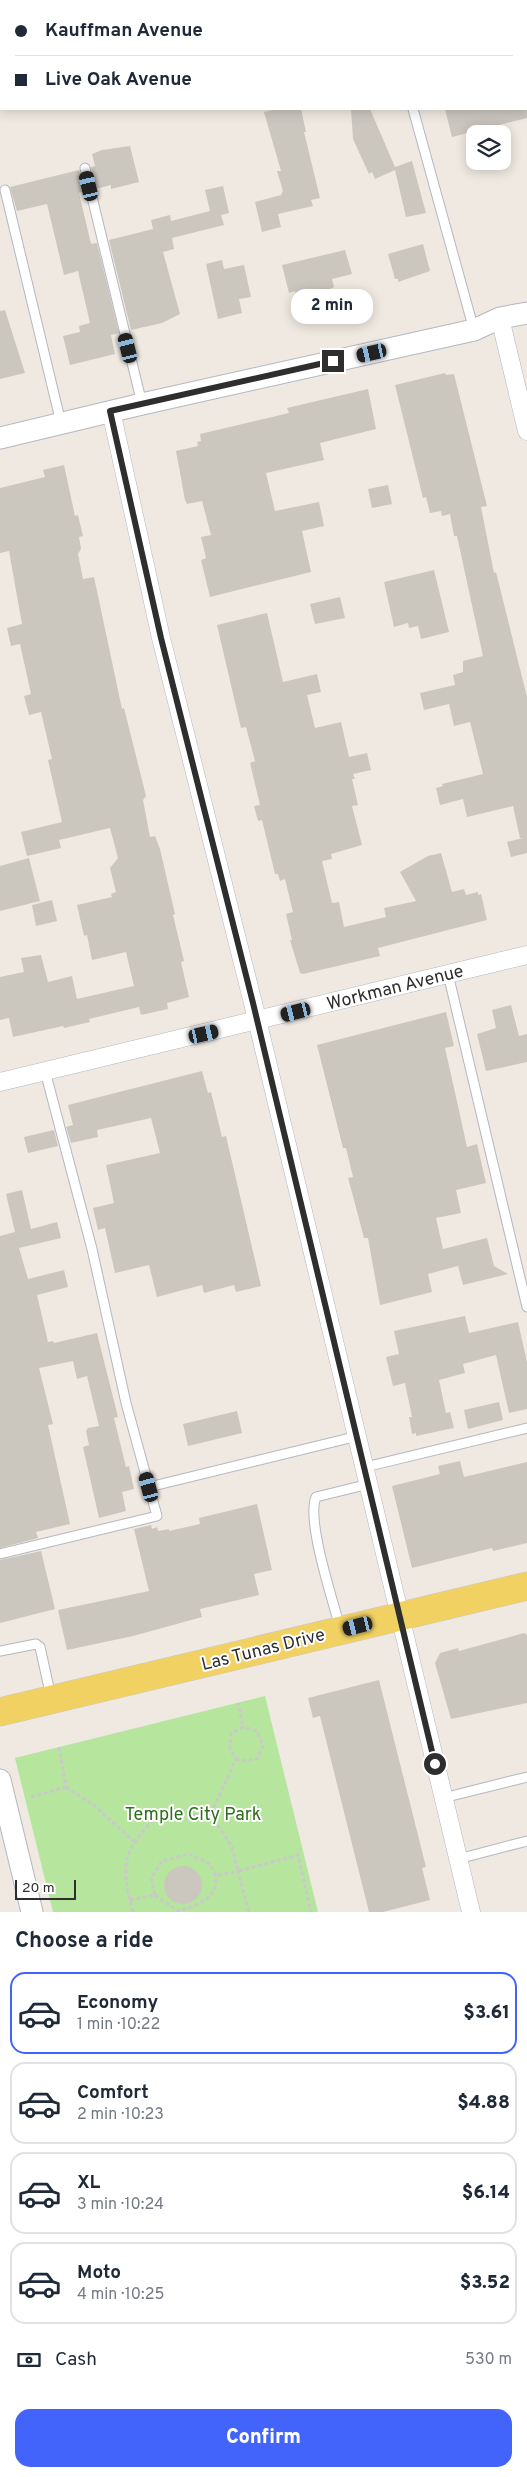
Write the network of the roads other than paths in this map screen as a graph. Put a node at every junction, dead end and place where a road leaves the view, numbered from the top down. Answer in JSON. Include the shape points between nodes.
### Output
{"nodes":[{"id":1,"x":413,"y":110,"type":"edge"},
{"id":2,"x":85,"y":168,"type":"dead end"},
{"id":3,"x":5,"y":190,"type":"dead end"},
{"id":4,"x":527,"y":313,"type":"edge"},
{"id":5,"x":500,"y":318,"type":"junction"},
{"id":6,"x":474,"y":330,"type":"junction"},
{"id":7,"x":142,"y":404,"type":"junction"},
{"id":8,"x":110,"y":411,"type":"junction"},
{"id":9,"x":62,"y":423,"type":"junction"},
{"id":10,"x":527,"y":431,"type":"edge"},
{"id":11,"x":0,"y":438,"type":"edge"},
{"id":12,"x":527,"y":955,"type":"edge"},
{"id":13,"x":448,"y":974,"type":"junction"},
{"id":14,"x":257,"y":1021,"type":"junction"},
{"id":15,"x":45,"y":1071,"type":"junction"},
{"id":16,"x":0,"y":1082,"type":"edge"},
{"id":17,"x":527,"y":1306,"type":"edge"},
{"id":18,"x":527,"y":1428,"type":"edge"},
{"id":19,"x":358,"y":1436,"type":"junction"},
{"id":20,"x":365,"y":1467,"type":"junction"},
{"id":21,"x":369,"y":1484,"type":"junction"},
{"id":22,"x":149,"y":1487,"type":"junction"},
{"id":23,"x":0,"y":1554,"type":"edge"},
{"id":24,"x":527,"y":1586,"type":"edge"},
{"id":25,"x":400,"y":1616,"type":"junction"},
{"id":26,"x":340,"y":1630,"type":"junction"},
{"id":27,"x":0,"y":1651,"type":"edge"},
{"id":28,"x":52,"y":1700,"type":"junction"},
{"id":29,"x":0,"y":1712,"type":"edge"},
{"id":30,"x":527,"y":1777,"type":"edge"},
{"id":31,"x":0,"y":1780,"type":"edge"},
{"id":32,"x":443,"y":1798,"type":"junction"},
{"id":33,"x":527,"y":1841,"type":"edge"},
{"id":34,"x":458,"y":1859,"type":"junction"},
{"id":35,"x":32,"y":1912,"type":"edge"},
{"id":36,"x":471,"y":1912,"type":"edge"}],
"edges":[{"from":1,"to":6,"type":"lane"},
{"from":2,"to":7,"type":"lane"},
{"from":3,"to":9,"type":"lane"},
{"from":4,"to":5,"type":"street"},
{"from":5,"to":6,"type":"street"},
{"from":5,"to":10,"type":"street"},
{"from":6,"to":7,"type":"street"},
{"from":7,"to":8,"type":"street"},
{"from":8,"to":9,"type":"street"},
{"from":8,"to":14,"type":"street","via":[[161,638]]},
{"from":9,"to":11,"type":"street"},
{"from":12,"to":13,"type":"street","name":"Workman Avenue"},
{"from":13,"to":14,"type":"street","name":"Workman Avenue"},
{"from":13,"to":17,"type":"lane"},
{"from":14,"to":15,"type":"street","name":"Workman Avenue"},
{"from":14,"to":19,"type":"street"},
{"from":15,"to":16,"type":"street","name":"Workman Avenue"},
{"from":15,"to":22,"type":"lane"},
{"from":18,"to":20,"type":"lane"},
{"from":19,"to":20,"type":"street"},
{"from":19,"to":22,"type":"lane"},
{"from":20,"to":21,"type":"street"},
{"from":21,"to":25,"type":"street"},
{"from":21,"to":26,"type":"lane","via":[[316,1497],[314,1502],[314,1526]]},
{"from":22,"to":23,"type":"lane","via":[[157,1516]]},
{"from":24,"to":25,"type":"main road","name":"Las Tunas Drive"},
{"from":25,"to":26,"type":"main road","name":"Las Tunas Drive"},
{"from":25,"to":32,"type":"street"},
{"from":26,"to":28,"type":"main road","name":"Las Tunas Drive"},
{"from":27,"to":28,"type":"lane","via":[[36,1644],[40,1647]]},
{"from":28,"to":29,"type":"main road","name":"Las Tunas Drive"},
{"from":30,"to":32,"type":"lane"},
{"from":31,"to":35,"type":"street","via":[[11,1843]]},
{"from":32,"to":34,"type":"street"},
{"from":33,"to":34,"type":"lane"},
{"from":34,"to":36,"type":"street"}]}
